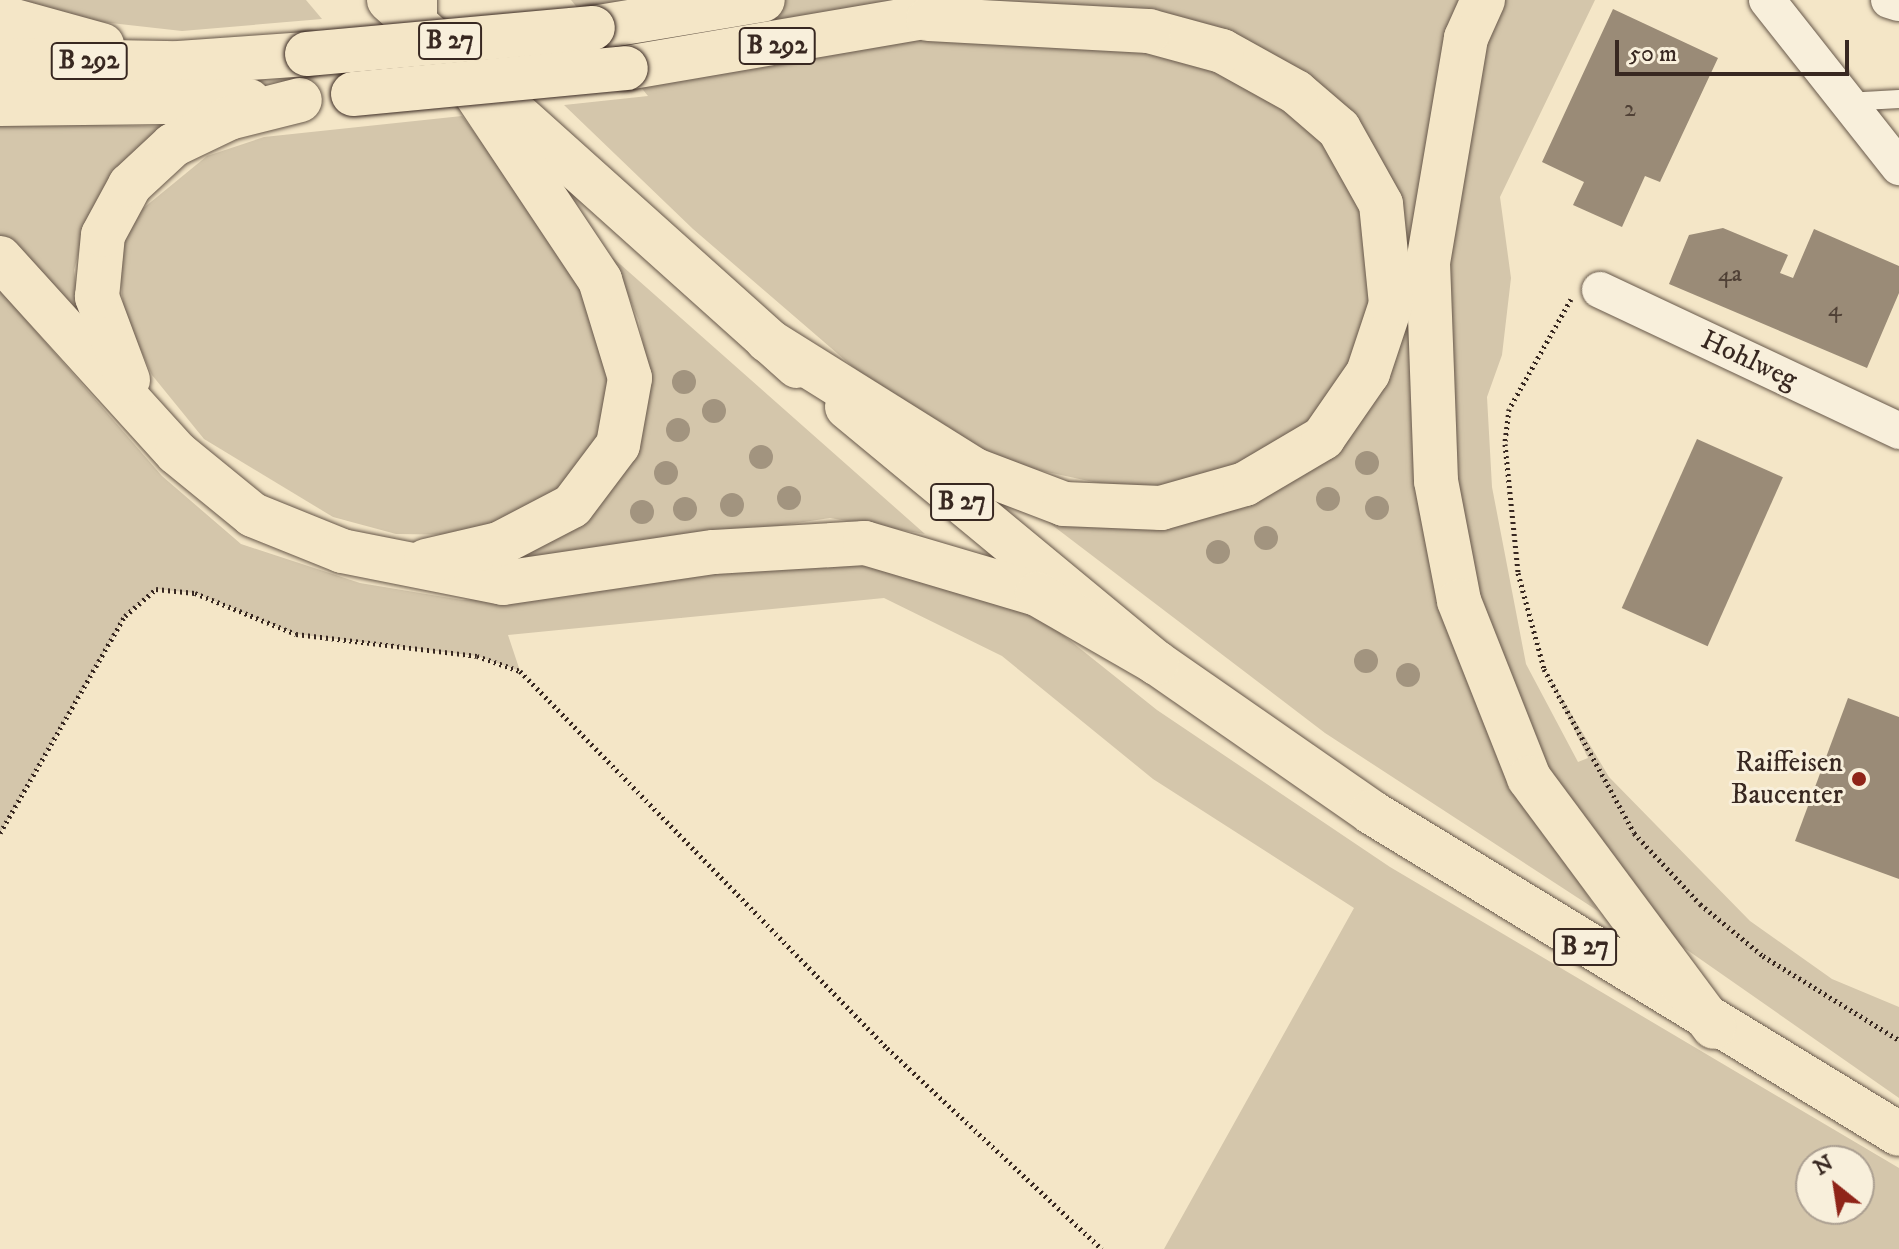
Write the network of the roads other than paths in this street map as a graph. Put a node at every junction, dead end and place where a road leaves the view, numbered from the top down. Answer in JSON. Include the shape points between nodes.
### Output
{"nodes":[{"id":1,"x":763,"y":0,"type":"edge"},
{"id":2,"x":1002,"y":0,"type":"edge"},
{"id":3,"x":1483,"y":0,"type":"edge"},
{"id":4,"x":1889,"y":0,"type":"edge"},
{"id":5,"x":1779,"y":3,"type":"edge"},
{"id":6,"x":1899,"y":3,"type":"edge"},
{"id":7,"x":699,"y":8,"type":"edge"},
{"id":8,"x":406,"y":9,"type":"edge"},
{"id":9,"x":0,"y":17,"type":"edge"},
{"id":10,"x":928,"y":19,"type":"junction"},
{"id":11,"x":0,"y":60,"type":"edge"},
{"id":12,"x":179,"y":63,"type":"junction"},
{"id":13,"x":460,"y":70,"type":"junction"},
{"id":14,"x":1899,"y":99,"type":"edge"},
{"id":15,"x":300,"y":100,"type":"junction"},
{"id":16,"x":1846,"y":102,"type":"junction"},
{"id":17,"x":0,"y":104,"type":"edge"},
{"id":18,"x":1899,"y":167,"type":"edge"},
{"id":19,"x":0,"y":258,"type":"edge"},
{"id":20,"x":1600,"y":290,"type":"road end"},
{"id":21,"x":767,"y":340,"type":"junction"},
{"id":22,"x":148,"y":419,"type":"junction"},
{"id":23,"x":1899,"y":431,"type":"edge"},
{"id":24,"x":411,"y":565,"type":"junction"},
{"id":25,"x":1157,"y":663,"type":"junction"},
{"id":26,"x":1714,"y":1027,"type":"junction"},
{"id":27,"x":1899,"y":1134,"type":"edge"}],
"edges":[{"from":1,"to":7,"type":"main road","number":"B 27"},
{"from":2,"to":10,"type":"main road","number":"B 292"},
{"from":3,"to":26,"type":"main road","via":[[1466,38],[1428,262],[1436,481],[1459,601],[1529,778]]},
{"from":4,"to":6,"type":"street"},
{"from":5,"to":16,"type":"street"},
{"from":7,"to":12,"type":"main road","number":"B 27","bridge":true,"via":[[593,28]]},
{"from":8,"to":13,"type":"main road","number":"B 27"},
{"from":9,"to":12,"type":"main road","number":"B 27"},
{"from":10,"to":15,"type":"main road","number":"B 292","bridge":true,"via":[[626,68]]},
{"from":10,"to":21,"type":"main road","via":[[1149,31],[1222,51],[1296,92],[1339,129],[1381,204],[1391,304],[1368,373],[1323,438],[1245,484],[1161,508],[1064,504],[975,470]]},
{"from":11,"to":12,"type":"main road","number":"B 292"},
{"from":13,"to":21,"type":"main road","number":"B 27"},
{"from":13,"to":24,"type":"main road","via":[[600,280],[630,378],[618,445],[572,506],[499,544]]},
{"from":14,"to":16,"type":"lane"},
{"from":15,"to":17,"type":"main road","number":"B 292"},
{"from":15,"to":22,"type":"main road","via":[[229,118],[173,145],[130,185],[103,235],[97,297],[115,354]]},
{"from":16,"to":18,"type":"street"},
{"from":19,"to":22,"type":"main road"},
{"from":20,"to":23,"type":"street","name":"Hohlweg"},
{"from":21,"to":25,"type":"main road","number":"B 27"},
{"from":22,"to":24,"type":"main road","via":[[177,453],[253,515],[342,551]]},
{"from":24,"to":25,"type":"main road","via":[[503,583],[714,552],[865,543],[1037,594]]},
{"from":25,"to":26,"type":"main road","number":"B 27","via":[[1383,820]]},
{"from":26,"to":27,"type":"main road","number":"B 27"}]}
